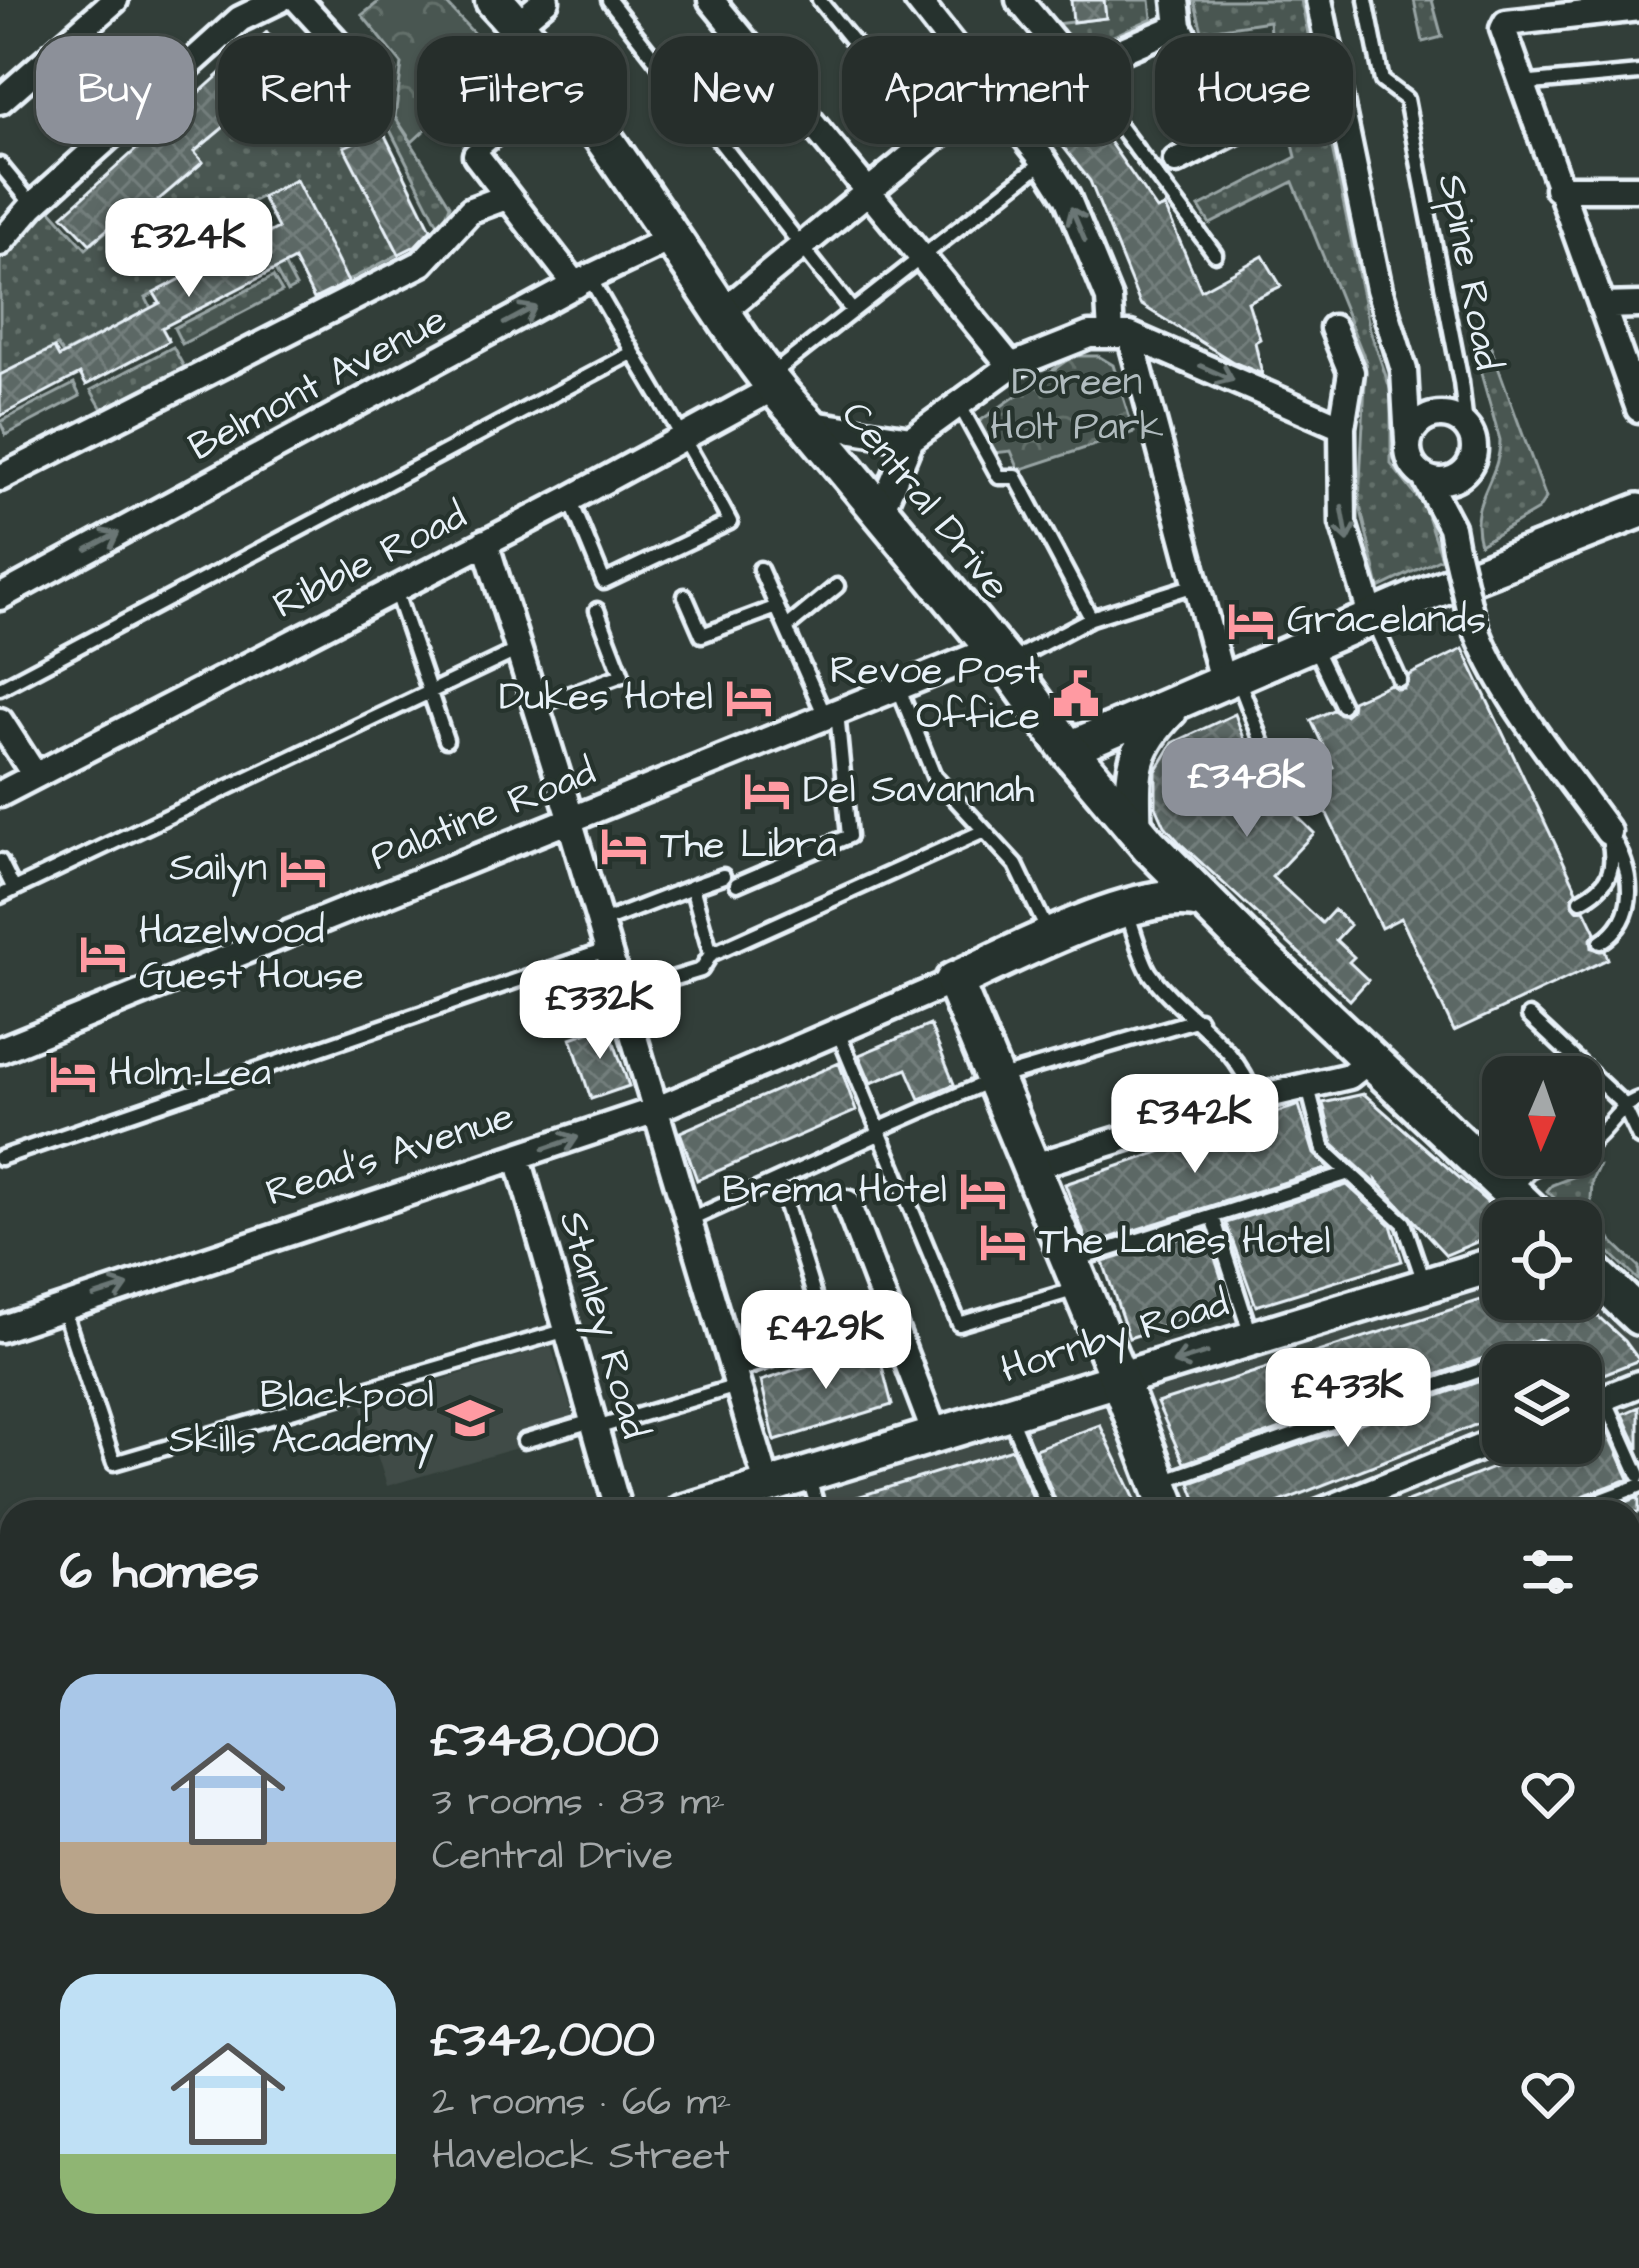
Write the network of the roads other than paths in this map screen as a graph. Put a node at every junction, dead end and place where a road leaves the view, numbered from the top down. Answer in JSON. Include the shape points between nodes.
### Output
{"nodes":[{"id":1,"x":115,"y":0,"type":"edge"},
{"id":2,"x":279,"y":0,"type":"edge"},
{"id":3,"x":298,"y":0,"type":"edge"},
{"id":4,"x":546,"y":0,"type":"edge"},
{"id":5,"x":609,"y":0,"type":"edge"},
{"id":6,"x":711,"y":0,"type":"edge"},
{"id":7,"x":819,"y":0,"type":"edge"},
{"id":8,"x":917,"y":0,"type":"edge"},
{"id":9,"x":1019,"y":0,"type":"edge"},
{"id":10,"x":1319,"y":0,"type":"edge"},
{"id":11,"x":1366,"y":0,"type":"edge"},
{"id":12,"x":1639,"y":8,"type":"edge"},
{"id":13,"x":505,"y":12,"type":"edge"},
{"id":14,"x":1504,"y":12,"type":"edge"},
{"id":15,"x":1177,"y":13,"type":"edge"},
{"id":16,"x":331,"y":36,"type":"edge"},
{"id":17,"x":848,"y":36,"type":"edge"},
{"id":18,"x":945,"y":36,"type":"edge"},
{"id":19,"x":1056,"y":36,"type":"edge"},
{"id":20,"x":1131,"y":40,"type":"edge"},
{"id":21,"x":1639,"y":74,"type":"edge"},
{"id":22,"x":1520,"y":85,"type":"junction"},
{"id":23,"x":0,"y":101,"type":"edge"},
{"id":24,"x":1131,"y":131,"type":"edge"},
{"id":25,"x":489,"y":144,"type":"edge"},
{"id":26,"x":926,"y":144,"type":"edge"},
{"id":27,"x":1030,"y":144,"type":"edge"},
{"id":28,"x":476,"y":155,"type":"joint"},
{"id":29,"x":1044,"y":161,"type":"junction"},
{"id":30,"x":1176,"y":161,"type":"dead end"},
{"id":31,"x":0,"y":165,"type":"edge"},
{"id":32,"x":1557,"y":188,"type":"junction"},
{"id":33,"x":1639,"y":188,"type":"edge"},
{"id":34,"x":868,"y":195,"type":"junction"},
{"id":35,"x":506,"y":197,"type":"junction"},
{"id":36,"x":33,"y":205,"type":"junction"},
{"id":37,"x":672,"y":238,"type":"junction"},
{"id":38,"x":0,"y":243,"type":"edge"},
{"id":39,"x":803,"y":247,"type":"junction"},
{"id":40,"x":1215,"y":254,"type":"dead end"},
{"id":41,"x":918,"y":257,"type":"junction"},
{"id":42,"x":583,"y":281,"type":"junction"},
{"id":43,"x":1639,"y":305,"type":"edge"},
{"id":44,"x":1603,"y":306,"type":"junction"},
{"id":45,"x":851,"y":309,"type":"junction"},
{"id":46,"x":722,"y":312,"type":"junction"},
{"id":47,"x":1333,"y":328,"type":"dead end"},
{"id":48,"x":1120,"y":334,"type":"junction"},
{"id":49,"x":632,"y":353,"type":"junction"},
{"id":50,"x":1011,"y":366,"type":"junction"},
{"id":51,"x":1404,"y":370,"type":"junction"},
{"id":52,"x":769,"y":384,"type":"junction"},
{"id":53,"x":960,"y":406,"type":"junction"},
{"id":54,"x":1639,"y":409,"type":"edge"},
{"id":55,"x":1454,"y":420,"type":"junction"},
{"id":56,"x":807,"y":423,"type":"junction"},
{"id":57,"x":1342,"y":427,"type":"junction"},
{"id":58,"x":684,"y":436,"type":"junction"},
{"id":59,"x":911,"y":439,"type":"junction"},
{"id":60,"x":1408,"y":441,"type":"junction"},
{"id":61,"x":1462,"y":473,"type":"junction"},
{"id":62,"x":1424,"y":476,"type":"junction"},
{"id":63,"x":0,"y":478,"type":"edge"},
{"id":64,"x":570,"y":499,"type":"junction"},
{"id":65,"x":1639,"y":512,"type":"edge"},
{"id":66,"x":880,"y":513,"type":"junction"},
{"id":67,"x":1453,"y":538,"type":"junction"},
{"id":68,"x":484,"y":542,"type":"junction"},
{"id":69,"x":760,"y":568,"type":"dead end"},
{"id":70,"x":1195,"y":585,"type":"junction"},
{"id":71,"x":837,"y":586,"type":"dead end"},
{"id":72,"x":395,"y":589,"type":"junction"},
{"id":73,"x":685,"y":596,"type":"dead end"},
{"id":74,"x":0,"y":597,"type":"edge"},
{"id":75,"x":777,"y":608,"type":"junction"},
{"id":76,"x":597,"y":610,"type":"dead end"},
{"id":77,"x":1091,"y":618,"type":"junction"},
{"id":78,"x":1372,"y":618,"type":"junction"},
{"id":79,"x":786,"y":628,"type":"junction"},
{"id":80,"x":1313,"y":644,"type":"junction"},
{"id":81,"x":518,"y":650,"type":"junction"},
{"id":82,"x":1000,"y":656,"type":"junction"},
{"id":83,"x":1399,"y":679,"type":"dead end"},
{"id":84,"x":1230,"y":681,"type":"junction"},
{"id":85,"x":898,"y":687,"type":"junction"},
{"id":86,"x":0,"y":688,"type":"edge"},
{"id":87,"x":432,"y":694,"type":"junction"},
{"id":88,"x":1176,"y":704,"type":"junction"},
{"id":89,"x":1342,"y":705,"type":"dead end"},
{"id":90,"x":536,"y":706,"type":"junction"},
{"id":91,"x":831,"y":714,"type":"junction"},
{"id":92,"x":0,"y":722,"type":"edge"},
{"id":93,"x":446,"y":740,"type":"dead end"},
{"id":94,"x":1068,"y":749,"type":"junction"},
{"id":95,"x":34,"y":774,"type":"junction"},
{"id":96,"x":1280,"y":788,"type":"dead end"},
{"id":97,"x":0,"y":794,"type":"edge"},
{"id":98,"x":570,"y":819,"type":"junction"},
{"id":99,"x":984,"y":831,"type":"junction"},
{"id":100,"x":1608,"y":832,"type":"junction"},
{"id":101,"x":1142,"y":837,"type":"junction"},
{"id":102,"x":0,"y":862,"type":"edge"},
{"id":103,"x":723,"y":876,"type":"dead end"},
{"id":104,"x":737,"y":884,"type":"dead end"},
{"id":105,"x":692,"y":887,"type":"junction"},
{"id":106,"x":14,"y":889,"type":"junction"},
{"id":107,"x":0,"y":896,"type":"edge"},
{"id":108,"x":1581,"y":900,"type":"dead end"},
{"id":109,"x":1204,"y":901,"type":"junction"},
{"id":110,"x":1128,"y":907,"type":"junction"},
{"id":111,"x":602,"y":922,"type":"junction"},
{"id":112,"x":1052,"y":938,"type":"junction"},
{"id":113,"x":1600,"y":942,"type":"dead end"},
{"id":114,"x":610,"y":949,"type":"junction"},
{"id":115,"x":711,"y":954,"type":"junction"},
{"id":116,"x":954,"y":981,"type":"junction"},
{"id":117,"x":622,"y":994,"type":"junction"},
{"id":118,"x":1528,"y":1016,"type":"dead end"},
{"id":119,"x":1198,"y":1019,"type":"junction"},
{"id":120,"x":838,"y":1032,"type":"junction"},
{"id":121,"x":0,"y":1050,"type":"edge"},
{"id":122,"x":1372,"y":1058,"type":"junction"},
{"id":123,"x":994,"y":1079,"type":"junction"},
{"id":124,"x":1308,"y":1087,"type":"junction"},
{"id":125,"x":1255,"y":1098,"type":"junction"},
{"id":126,"x":1639,"y":1099,"type":"edge"},
{"id":127,"x":1623,"y":1104,"type":"junction"},
{"id":128,"x":653,"y":1111,"type":"junction"},
{"id":129,"x":880,"y":1131,"type":"junction"},
{"id":130,"x":1602,"y":1136,"type":"edge"},
{"id":131,"x":1639,"y":1138,"type":"edge"},
{"id":132,"x":0,"y":1158,"type":"edge"},
{"id":133,"x":518,"y":1158,"type":"junction"},
{"id":134,"x":1031,"y":1167,"type":"junction"},
{"id":135,"x":1349,"y":1173,"type":"junction"},
{"id":136,"x":1525,"y":1176,"type":"edge"},
{"id":137,"x":778,"y":1180,"type":"junction"},
{"id":138,"x":1511,"y":1191,"type":"junction"},
{"id":139,"x":1520,"y":1200,"type":"edge"},
{"id":140,"x":847,"y":1204,"type":"dead end"},
{"id":141,"x":1213,"y":1217,"type":"junction"},
{"id":142,"x":688,"y":1221,"type":"junction"},
{"id":143,"x":1482,"y":1269,"type":"edge"},
{"id":144,"x":1075,"y":1275,"type":"junction"},
{"id":145,"x":1602,"y":1281,"type":"edge"},
{"id":146,"x":1426,"y":1286,"type":"junction"},
{"id":147,"x":63,"y":1307,"type":"junction"},
{"id":148,"x":1639,"y":1316,"type":"edge"},
{"id":149,"x":869,"y":1327,"type":"dead end"},
{"id":150,"x":0,"y":1329,"type":"edge"},
{"id":151,"x":567,"y":1330,"type":"junction"},
{"id":152,"x":1252,"y":1339,"type":"junction"},
{"id":153,"x":828,"y":1340,"type":"junction"},
{"id":154,"x":1482,"y":1371,"type":"edge"},
{"id":155,"x":735,"y":1379,"type":"junction"},
{"id":156,"x":1120,"y":1379,"type":"junction"},
{"id":157,"x":1639,"y":1384,"type":"edge"},
{"id":158,"x":1602,"y":1398,"type":"edge"},
{"id":159,"x":1008,"y":1414,"type":"junction"},
{"id":160,"x":1602,"y":1416,"type":"edge"},
{"id":161,"x":595,"y":1424,"type":"junction"},
{"id":162,"x":936,"y":1436,"type":"junction"},
{"id":163,"x":524,"y":1441,"type":"dead end"},
{"id":164,"x":1482,"y":1446,"type":"edge"},
{"id":165,"x":808,"y":1475,"type":"junction"},
{"id":166,"x":1639,"y":1475,"type":"edge"},
{"id":167,"x":1639,"y":1486,"type":"edge"},
{"id":168,"x":768,"y":1487,"type":"junction"},
{"id":169,"x":1165,"y":1497,"type":"edge"},
{"id":170,"x":616,"y":1500,"type":"edge"},
{"id":171,"x":736,"y":1500,"type":"edge"},
{"id":172,"x":815,"y":1500,"type":"edge"},
{"id":173,"x":1045,"y":1500,"type":"edge"},
{"id":174,"x":1350,"y":1500,"type":"edge"},
{"id":175,"x":1602,"y":1500,"type":"edge"}],
"edges":[{"from":1,"to":23,"type":"street"},
{"from":2,"to":36,"type":"street","via":[[240,19]]},
{"from":3,"to":16,"type":"street"},
{"from":4,"to":13,"type":"street"},
{"from":5,"to":39,"type":"lane"},
{"from":6,"to":34,"type":"street"},
{"from":7,"to":17,"type":"lane"},
{"from":8,"to":18,"type":"street"},
{"from":9,"to":19,"type":"street"},
{"from":10,"to":51,"type":"street","via":[[1379,289]]},
{"from":11,"to":55,"type":"lane","name":"Spine Road","via":[[1382,81],[1406,100],[1461,382]]},
{"from":12,"to":14,"type":"street"},
{"from":13,"to":37,"type":"main road","name":"Central Drive","via":[[576,97]]},
{"from":14,"to":22,"type":"street","via":[[1503,36]]},
{"from":15,"to":20,"type":"street"},
{"from":15,"to":30,"type":"street","via":[[1241,127]]},
{"from":21,"to":22,"type":"lane"},
{"from":22,"to":32,"type":"street"},
{"from":24,"to":40,"type":"lane"},
{"from":25,"to":28,"type":"lane"},
{"from":26,"to":34,"type":"street"},
{"from":27,"to":29,"type":"street"},
{"from":28,"to":35,"type":"street"},
{"from":29,"to":41,"type":"lane"},
{"from":48,"to":29,"type":"street","one_way":true,"via":[[1067,197]]},
{"from":31,"to":36,"type":"lane"},
{"from":32,"to":33,"type":"street"},
{"from":32,"to":44,"type":"street"},
{"from":34,"to":39,"type":"street"},
{"from":34,"to":41,"type":"street"},
{"from":35,"to":42,"type":"street"},
{"from":35,"to":63,"type":"street","via":[[471,210],[422,263]]},
{"from":36,"to":38,"type":"street"},
{"from":37,"to":42,"type":"street","name":"Belmont Avenue"},
{"from":37,"to":46,"type":"main road","name":"Central Drive"},
{"from":39,"to":45,"type":"lane"},
{"from":39,"to":46,"type":"street"},
{"from":41,"to":45,"type":"lane"},
{"from":41,"to":50,"type":"street"},
{"from":42,"to":49,"type":"lane"},
{"from":74,"to":42,"type":"street","name":"Belmont Avenue","one_way":true},
{"from":43,"to":44,"type":"street"},
{"from":44,"to":54,"type":"street"},
{"from":45,"to":52,"type":"lane"},
{"from":46,"to":52,"type":"main road","name":"Central Drive"},
{"from":47,"to":57,"type":"street","via":[[1351,372]]},
{"from":48,"to":50,"type":"street","via":[[1074,339]]},
{"from":48,"to":57,"type":"street","one_way":true},
{"from":48,"to":70,"type":"street"},
{"from":49,"to":58,"type":"lane"},
{"from":49,"to":86,"type":"lane"},
{"from":50,"to":53,"type":"street"},
{"from":51,"to":55,"type":"street"},
{"from":51,"to":60,"type":"street"},
{"from":52,"to":56,"type":"main road","name":"Central Drive"},
{"from":52,"to":58,"type":"street","name":"Ribble Road"},
{"from":53,"to":59,"type":"street"},
{"from":53,"to":77,"type":"lane","via":[[999,477],[1016,477]]},
{"from":55,"to":60,"type":"street","via":[[1417,424]]},
{"from":55,"to":61,"type":"street","via":[[1474,445]]},
{"from":56,"to":59,"type":"street"},
{"from":56,"to":66,"type":"main road","name":"Central Drive"},
{"from":57,"to":78,"type":"street","one_way":true,"via":[[1343,523]]},
{"from":58,"to":64,"type":"street","name":"Ribble Road"},
{"from":58,"to":64,"type":"lane","via":[[730,522],[604,582]]},
{"from":59,"to":66,"type":"street"},
{"from":60,"to":62,"type":"street","via":[[1410,461]]},
{"from":61,"to":62,"type":"street","via":[[1443,481]]},
{"from":61,"to":67,"type":"street"},
{"from":62,"to":67,"type":"street"},
{"from":64,"to":68,"type":"street","name":"Ribble Road"},
{"from":65,"to":78,"type":"main road"},
{"from":66,"to":82,"type":"main road","name":"Central Drive"},
{"from":67,"to":100,"type":"street","bridge":true,"via":[[1480,641]]},
{"from":68,"to":72,"type":"street","name":"Ribble Road"},
{"from":68,"to":81,"type":"street"},
{"from":69,"to":75,"type":"lane"},
{"from":70,"to":77,"type":"lane"},
{"from":70,"to":84,"type":"street"},
{"from":71,"to":79,"type":"lane"},
{"from":72,"to":87,"type":"lane"},
{"from":72,"to":95,"type":"street","name":"Ribble Road"},
{"from":73,"to":75,"type":"lane","via":[[703,635]]},
{"from":75,"to":79,"type":"lane"},
{"from":76,"to":90,"type":"lane","via":[[622,675]]},
{"from":77,"to":82,"type":"lane"},
{"from":78,"to":80,"type":"main road"},
{"from":78,"to":83,"type":"lane"},
{"from":79,"to":91,"type":"lane"},
{"from":80,"to":84,"type":"main road"},
{"from":80,"to":89,"type":"lane"},
{"from":81,"to":87,"type":"lane"},
{"from":81,"to":90,"type":"street"},
{"from":82,"to":85,"type":"street","name":"Palatine Road"},
{"from":82,"to":94,"type":"main road","name":"Central Drive"},
{"from":84,"to":88,"type":"main road"},
{"from":84,"to":96,"type":"lane"},
{"from":85,"to":91,"type":"street","name":"Palatine Road"},
{"from":85,"to":99,"type":"lane","via":[[934,776]]},
{"from":87,"to":93,"type":"lane"},
{"from":87,"to":106,"type":"lane"},
{"from":88,"to":94,"type":"main road"},
{"from":88,"to":101,"type":"main road","via":[[1141,743],[1133,795]]},
{"from":90,"to":98,"type":"street"},
{"from":91,"to":98,"type":"street","name":"Palatine Road"},
{"from":91,"to":104,"type":"lane","via":[[849,836]]},
{"from":92,"to":95,"type":"street"},
{"from":94,"to":101,"type":"main road","name":"Central Drive"},
{"from":95,"to":97,"type":"street","name":"Ribble Road"},
{"from":98,"to":111,"type":"street"},
{"from":98,"to":121,"type":"street","name":"Palatine Road"},
{"from":99,"to":112,"type":"lane","via":[[1016,865]]},
{"from":99,"to":115,"type":"lane"},
{"from":100,"to":108,"type":"lane","via":[[1610,876]]},
{"from":100,"to":113,"type":"lane","via":[[1636,894],[1623,929]]},
{"from":101,"to":109,"type":"main road","name":"Central Drive"},
{"from":101,"to":110,"type":"main road","via":[[1142,884]]},
{"from":102,"to":106,"type":"lane"},
{"from":103,"to":105,"type":"lane"},
{"from":105,"to":111,"type":"lane"},
{"from":105,"to":115,"type":"lane"},
{"from":106,"to":107,"type":"lane"},
{"from":109,"to":110,"type":"main road","name":"Read's Avenue","via":[[1169,897]]},
{"from":109,"to":122,"type":"main road","name":"Central Drive"},
{"from":110,"to":112,"type":"main road","name":"Read's Avenue"},
{"from":110,"to":119,"type":"lane","via":[[1148,971]]},
{"from":111,"to":114,"type":"street"},
{"from":112,"to":116,"type":"main road","name":"Read's Avenue"},
{"from":114,"to":117,"type":"street"},
{"from":114,"to":132,"type":"lane"},
{"from":115,"to":117,"type":"lane","via":[[701,970]]},
{"from":116,"to":120,"type":"street","name":"Read's Avenue"},
{"from":116,"to":123,"type":"main road"},
{"from":117,"to":128,"type":"street"},
{"from":118,"to":127,"type":"lane"},
{"from":119,"to":123,"type":"lane"},
{"from":119,"to":125,"type":"lane","via":[[1247,1076]]},
{"from":120,"to":128,"type":"street","name":"Read's Avenue"},
{"from":120,"to":129,"type":"lane"},
{"from":122,"to":124,"type":"street","via":[[1356,1073]]},
{"from":122,"to":138,"type":"main road","name":"Central Drive"},
{"from":123,"to":129,"type":"lane"},
{"from":123,"to":134,"type":"main road"},
{"from":124,"to":125,"type":"street"},
{"from":124,"to":135,"type":"lane","via":[[1324,1150]]},
{"from":125,"to":134,"type":"street"},
{"from":126,"to":127,"type":"lane"},
{"from":127,"to":130,"type":"lane"},
{"from":127,"to":131,"type":"lane"},
{"from":133,"to":128,"type":"street","name":"Read's Avenue","one_way":true},
{"from":128,"to":142,"type":"street"},
{"from":129,"to":137,"type":"lane"},
{"from":129,"to":144,"type":"lane","via":[[959,1324]]},
{"from":147,"to":133,"type":"street","name":"Read's Avenue","one_way":true},
{"from":133,"to":151,"type":"street","name":"Stanley Road"},
{"from":134,"to":144,"type":"main road"},
{"from":135,"to":141,"type":"lane"},
{"from":135,"to":146,"type":"lane","via":[[1404,1223]]},
{"from":136,"to":138,"type":"lane"},
{"from":137,"to":142,"type":"lane"},
{"from":137,"to":153,"type":"lane"},
{"from":138,"to":139,"type":"main road","name":"Central Drive"},
{"from":140,"to":162,"type":"street"},
{"from":141,"to":144,"type":"lane"},
{"from":141,"to":152,"type":"lane"},
{"from":142,"to":155,"type":"street"},
{"from":143,"to":146,"type":"main road","name":"Hornby Road"},
{"from":144,"to":156,"type":"main road"},
{"from":145,"to":148,"type":"main road"},
{"from":146,"to":152,"type":"main road","name":"Hornby Road"},
{"from":147,"to":150,"type":"street","name":"Read's Avenue"},
{"from":147,"to":151,"type":"lane","via":[[114,1463]]},
{"from":149,"to":153,"type":"lane"},
{"from":151,"to":161,"type":"street","name":"Stanley Road"},
{"from":152,"to":156,"type":"main road","name":"Hornby Road","one_way":true},
{"from":153,"to":155,"type":"lane"},
{"from":154,"to":169,"type":"lane"},
{"from":155,"to":161,"type":"lane"},
{"from":155,"to":168,"type":"street"},
{"from":156,"to":159,"type":"main road","name":"Hornby Road"},
{"from":156,"to":169,"type":"main road"},
{"from":157,"to":158,"type":"street"},
{"from":159,"to":162,"type":"main road","name":"Hornby Road"},
{"from":159,"to":173,"type":"lane"},
{"from":160,"to":166,"type":"lane"},
{"from":161,"to":163,"type":"lane"},
{"from":161,"to":170,"type":"street","name":"Stanley Road"},
{"from":162,"to":165,"type":"main road","name":"Hornby Road"},
{"from":164,"to":174,"type":"street"},
{"from":165,"to":168,"type":"main road","name":"Hornby Road"},
{"from":165,"to":172,"type":"lane"},
{"from":167,"to":175,"type":"lane"},
{"from":168,"to":171,"type":"main road","name":"Hornby Road"}]}
